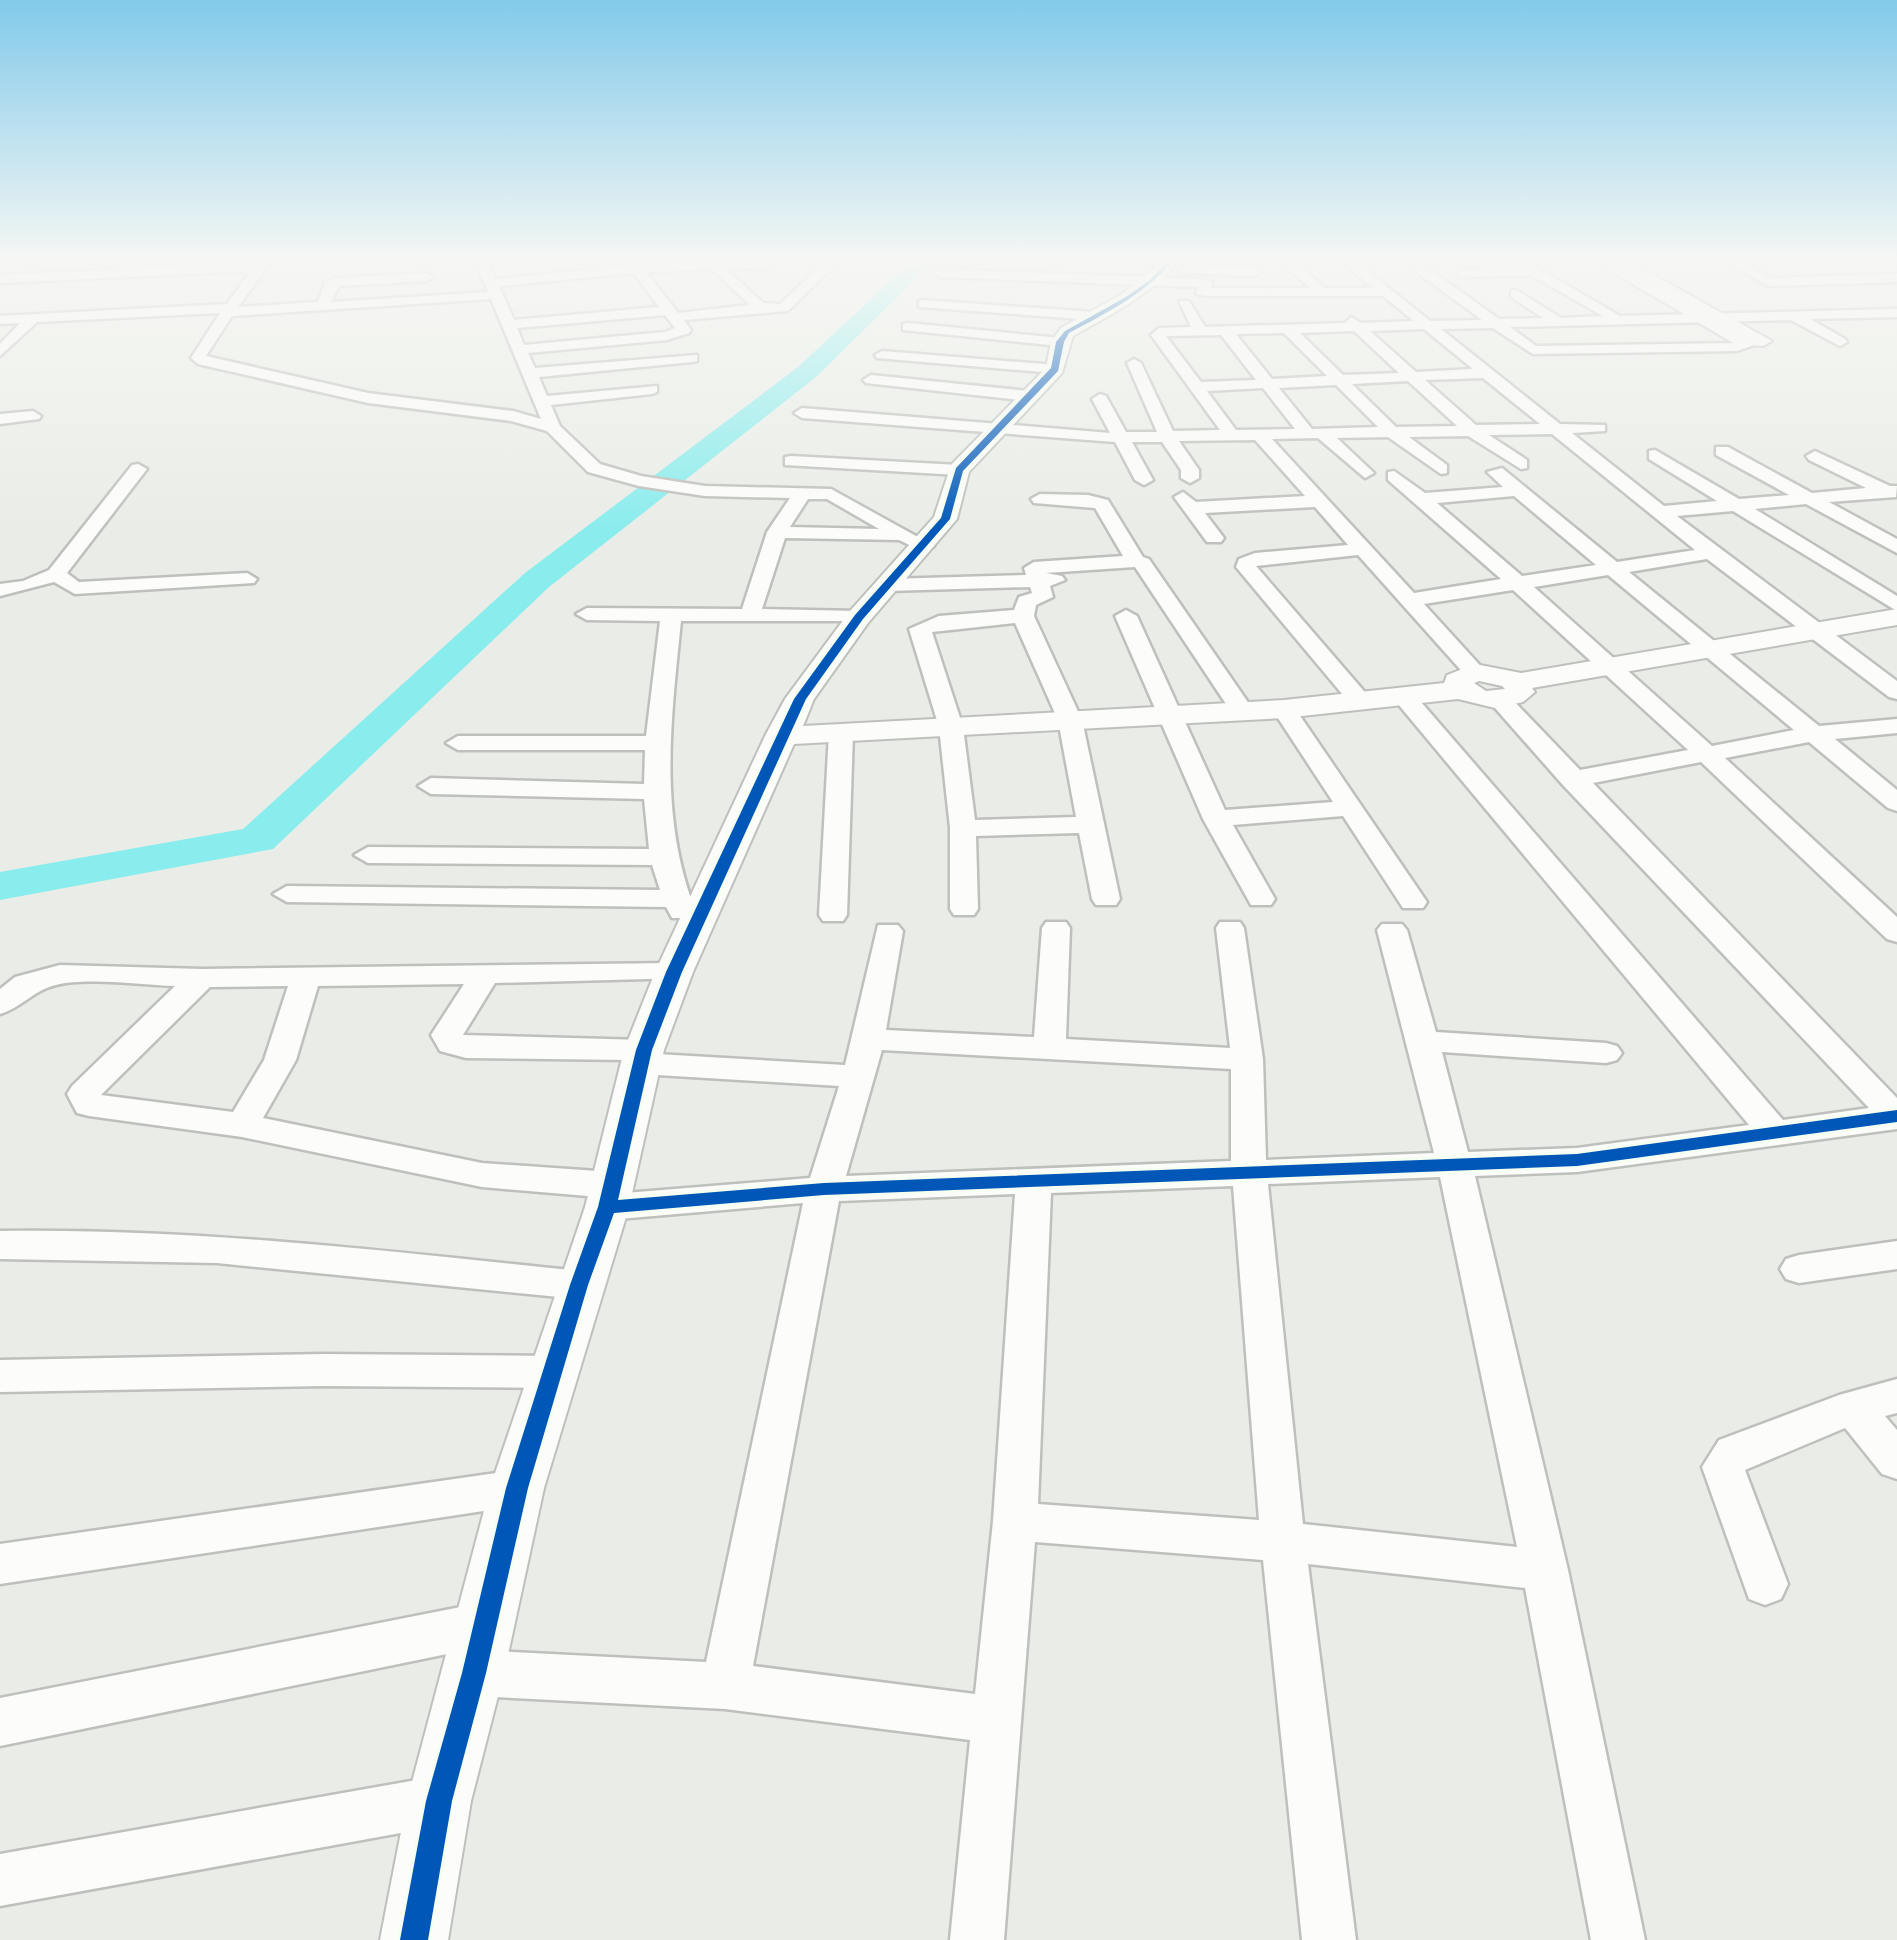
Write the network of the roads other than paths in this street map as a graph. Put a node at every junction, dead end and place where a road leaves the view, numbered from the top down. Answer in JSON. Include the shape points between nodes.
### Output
{"nodes":[{"id":1,"x":200,"y":351,"type":"edge"},
{"id":2,"x":523,"y":351,"type":"edge"},
{"id":3,"x":1011,"y":351,"type":"edge"},
{"id":4,"x":1055,"y":351,"type":"edge"},
{"id":5,"x":1170,"y":351,"type":"edge"},
{"id":6,"x":1242,"y":351,"type":"edge"},
{"id":7,"x":1313,"y":351,"type":"edge"},
{"id":8,"x":1383,"y":351,"type":"edge"},
{"id":9,"x":1457,"y":351,"type":"edge"},
{"id":10,"x":692,"y":358,"type":"dead end"},
{"id":11,"x":1134,"y":363,"type":"dead end"},
{"id":12,"x":532,"y":372,"type":"junction"},
{"id":13,"x":1486,"y":373,"type":"junction"},
{"id":14,"x":1410,"y":376,"type":"junction"},
{"id":15,"x":871,"y":380,"type":"junction"},
{"id":16,"x":1340,"y":380,"type":"junction"},
{"id":17,"x":1270,"y":384,"type":"junction"},
{"id":18,"x":1198,"y":387,"type":"junction"},
{"id":19,"x":652,"y":390,"type":"dead end"},
{"id":20,"x":1031,"y":390,"type":"junction"},
{"id":21,"x":860,"y":396,"type":"junction"},
{"id":22,"x":1100,"y":399,"type":"dead end"},
{"id":23,"x":543,"y":401,"type":"junction"},
{"id":24,"x":802,"y":413,"type":"dead end"},
{"id":25,"x":33,"y":416,"type":"dead end"},
{"id":26,"x":839,"y":417,"type":"junction"},
{"id":27,"x":0,"y":418,"type":"edge"},
{"id":28,"x":553,"y":428,"type":"junction"},
{"id":29,"x":1599,"y":428,"type":"dead end"},
{"id":30,"x":1553,"y":429,"type":"junction"},
{"id":31,"x":1472,"y":431,"type":"junction"},
{"id":32,"x":1393,"y":433,"type":"junction"},
{"id":33,"x":1316,"y":435,"type":"junction"},
{"id":34,"x":1233,"y":437,"type":"junction"},
{"id":35,"x":1262,"y":437,"type":"junction"},
{"id":36,"x":1118,"y":438,"type":"junction"},
{"id":37,"x":1168,"y":438,"type":"junction"},
{"id":38,"x":1722,"y":451,"type":"dead end"},
{"id":39,"x":1655,"y":455,"type":"dead end"},
{"id":40,"x":1815,"y":456,"type":"dead end"},
{"id":41,"x":844,"y":464,"type":"junction"},
{"id":42,"x":1520,"y":464,"type":"dead end"},
{"id":43,"x":138,"y":469,"type":"dead end"},
{"id":44,"x":1440,"y":469,"type":"dead end"},
{"id":45,"x":959,"y":470,"type":"junction"},
{"id":46,"x":1496,"y":472,"type":"dead end"},
{"id":47,"x":1365,"y":473,"type":"dead end"},
{"id":48,"x":1394,"y":476,"type":"dead end"},
{"id":49,"x":1144,"y":480,"type":"dead end"},
{"id":50,"x":1514,"y":491,"type":"junction"},
{"id":51,"x":811,"y":492,"type":"junction"},
{"id":52,"x":1187,"y":493,"type":"junction"},
{"id":53,"x":1894,"y":494,"type":"edge"},
{"id":54,"x":1040,"y":499,"type":"dead end"},
{"id":55,"x":1423,"y":500,"type":"junction"},
{"id":56,"x":1808,"y":500,"type":"junction"},
{"id":57,"x":1322,"y":502,"type":"junction"},
{"id":58,"x":1735,"y":506,"type":"junction"},
{"id":59,"x":1659,"y":512,"type":"junction"},
{"id":60,"x":776,"y":532,"type":"junction"},
{"id":61,"x":1214,"y":538,"type":"dead end"},
{"id":62,"x":910,"y":540,"type":"junction"},
{"id":63,"x":1897,"y":547,"type":"edge"},
{"id":64,"x":1364,"y":548,"type":"junction"},
{"id":65,"x":1711,"y":554,"type":"junction"},
{"id":66,"x":1206,"y":558,"type":"dead end"},
{"id":67,"x":1256,"y":559,"type":"junction"},
{"id":68,"x":1136,"y":561,"type":"junction"},
{"id":69,"x":1615,"y":569,"type":"junction"},
{"id":70,"x":56,"y":574,"type":"junction"},
{"id":71,"x":1152,"y":578,"type":"junction"},
{"id":72,"x":247,"y":579,"type":"dead end"},
{"id":73,"x":1039,"y":580,"type":"junction"},
{"id":74,"x":888,"y":585,"type":"junction"},
{"id":75,"x":1516,"y":585,"type":"junction"},
{"id":76,"x":0,"y":590,"type":"edge"},
{"id":77,"x":1409,"y":600,"type":"junction"},
{"id":78,"x":1897,"y":605,"type":"edge"},
{"id":79,"x":588,"y":614,"type":"dead end"},
{"id":80,"x":671,"y":615,"type":"junction"},
{"id":81,"x":750,"y":615,"type":"junction"},
{"id":82,"x":1023,"y":616,"type":"junction"},
{"id":83,"x":1126,"y":616,"type":"dead end"},
{"id":84,"x":859,"y":617,"type":"junction"},
{"id":85,"x":1897,"y":617,"type":"edge"},
{"id":86,"x":1816,"y":631,"type":"junction"},
{"id":87,"x":1708,"y":649,"type":"junction"},
{"id":88,"x":1611,"y":664,"type":"junction"},
{"id":89,"x":1469,"y":681,"type":"junction"},
{"id":90,"x":1508,"y":691,"type":"junction"},
{"id":91,"x":1897,"y":692,"type":"edge"},
{"id":92,"x":1406,"y":699,"type":"junction"},
{"id":93,"x":1362,"y":702,"type":"junction"},
{"id":94,"x":1284,"y":709,"type":"junction"},
{"id":95,"x":1242,"y":711,"type":"junction"},
{"id":96,"x":1166,"y":714,"type":"junction"},
{"id":97,"x":1070,"y":720,"type":"junction"},
{"id":98,"x":1897,"y":726,"type":"edge"},
{"id":99,"x":951,"y":727,"type":"junction"},
{"id":100,"x":842,"y":733,"type":"junction"},
{"id":101,"x":1814,"y":734,"type":"junction"},
{"id":102,"x":780,"y":736,"type":"junction"},
{"id":103,"x":458,"y":743,"type":"dead end"},
{"id":104,"x":658,"y":743,"type":"junction"},
{"id":105,"x":1703,"y":755,"type":"junction"},
{"id":106,"x":1571,"y":778,"type":"junction"},
{"id":107,"x":432,"y":786,"type":"dead end"},
{"id":108,"x":656,"y":792,"type":"junction"},
{"id":109,"x":1897,"y":803,"type":"edge"},
{"id":110,"x":1351,"y":808,"type":"junction"},
{"id":111,"x":1216,"y":818,"type":"junction"},
{"id":112,"x":1091,"y":825,"type":"junction"},
{"id":113,"x":963,"y":828,"type":"junction"},
{"id":114,"x":368,"y":855,"type":"dead end"},
{"id":115,"x":664,"y":857,"type":"junction"},
{"id":116,"x":287,"y":894,"type":"dead end"},
{"id":117,"x":1106,"y":898,"type":"dead end"},
{"id":118,"x":1261,"y":899,"type":"dead end"},
{"id":119,"x":964,"y":909,"type":"dead end"},
{"id":120,"x":833,"y":915,"type":"dead end"},
{"id":121,"x":683,"y":916,"type":"junction"},
{"id":122,"x":1056,"y":928,"type":"dead end"},
{"id":123,"x":1230,"y":928,"type":"dead end"},
{"id":124,"x":888,"y":932,"type":"dead end"},
{"id":125,"x":1897,"y":933,"type":"edge"},
{"id":126,"x":674,"y":972,"type":"junction"},
{"id":127,"x":486,"y":973,"type":"junction"},
{"id":128,"x":306,"y":976,"type":"junction"},
{"id":129,"x":202,"y":978,"type":"junction"},
{"id":130,"x":0,"y":1004,"type":"edge"},
{"id":131,"x":869,"y":1039,"type":"junction"},
{"id":132,"x":1424,"y":1040,"type":"junction"},
{"id":133,"x":1050,"y":1051,"type":"junction"},
{"id":134,"x":1606,"y":1052,"type":"dead end"},
{"id":135,"x":643,"y":1057,"type":"junction"},
{"id":136,"x":1247,"y":1058,"type":"junction"},
{"id":137,"x":858,"y":1076,"type":"junction"},
{"id":138,"x":1896,"y":1117,"type":"edge"},
{"id":139,"x":242,"y":1125,"type":"junction"},
{"id":140,"x":1775,"y":1133,"type":"junction"},
{"id":141,"x":1452,"y":1166,"type":"junction"},
{"id":142,"x":1250,"y":1170,"type":"junction"},
{"id":143,"x":1034,"y":1180,"type":"junction"},
{"id":144,"x":824,"y":1190,"type":"junction"},
{"id":145,"x":610,"y":1196,"type":"junction"},
{"id":146,"x":0,"y":1245,"type":"edge"},
{"id":147,"x":1897,"y":1255,"type":"edge"},
{"id":148,"x":1799,"y":1269,"type":"dead end"},
{"id":149,"x":579,"y":1284,"type":"junction"},
{"id":150,"x":554,"y":1372,"type":"junction"},
{"id":151,"x":0,"y":1376,"type":"edge"},
{"id":152,"x":1897,"y":1396,"type":"edge"},
{"id":153,"x":1853,"y":1407,"type":"junction"},
{"id":154,"x":1897,"y":1461,"type":"edge"},
{"id":155,"x":517,"y":1488,"type":"junction"},
{"id":156,"x":1014,"y":1521,"type":"junction"},
{"id":157,"x":1283,"y":1542,"type":"junction"},
{"id":158,"x":0,"y":1564,"type":"edge"},
{"id":159,"x":1546,"y":1570,"type":"junction"},
{"id":160,"x":1766,"y":1584,"type":"dead end"},
{"id":161,"x":486,"y":1624,"type":"junction"},
{"id":162,"x":474,"y":1673,"type":"junction"},
{"id":163,"x":725,"y":1686,"type":"junction"},
{"id":164,"x":997,"y":1720,"type":"junction"},
{"id":165,"x":0,"y":1722,"type":"edge"},
{"id":166,"x":440,"y":1801,"type":"junction"},
{"id":167,"x":0,"y":1880,"type":"edge"},
{"id":168,"x":414,"y":1940,"type":"edge"},
{"id":169,"x":977,"y":1940,"type":"edge"},
{"id":170,"x":1328,"y":1940,"type":"edge"},
{"id":171,"x":1618,"y":1940,"type":"edge"}],
"edges":[{"from":1,"to":28,"type":"street","via":[[203,361],[368,398],[514,416]]},
{"from":2,"to":12,"type":"street"},
{"from":3,"to":20,"type":"street"},
{"from":4,"to":20,"type":"street"},
{"from":5,"to":18,"type":"street"},
{"from":6,"to":17,"type":"street"},
{"from":7,"to":16,"type":"street"},
{"from":8,"to":14,"type":"street"},
{"from":9,"to":13,"type":"street"},
{"from":10,"to":12,"type":"street"},
{"from":11,"to":37,"type":"street"},
{"from":12,"to":23,"type":"street"},
{"from":13,"to":14,"type":"street"},
{"from":13,"to":30,"type":"street"},
{"from":14,"to":16,"type":"street"},
{"from":14,"to":31,"type":"street"},
{"from":15,"to":20,"type":"street"},
{"from":15,"to":20,"type":"street","via":[[890,355]]},
{"from":15,"to":21,"type":"street"},
{"from":16,"to":17,"type":"street"},
{"from":16,"to":32,"type":"street"},
{"from":17,"to":18,"type":"street"},
{"from":17,"to":33,"type":"street"},
{"from":18,"to":34,"type":"street"},
{"from":19,"to":23,"type":"street"},
{"from":20,"to":21,"type":"street"},
{"from":20,"to":26,"type":"street"},
{"from":20,"to":36,"type":"street"},
{"from":20,"to":45,"type":"street"},
{"from":21,"to":26,"type":"street"},
{"from":22,"to":36,"type":"street"},
{"from":23,"to":28,"type":"street"},
{"from":24,"to":26,"type":"street"},
{"from":25,"to":27,"type":"street"},
{"from":26,"to":41,"type":"street","via":[[798,461]]},
{"from":28,"to":51,"type":"street","via":[[594,468],[640,482]]},
{"from":29,"to":30,"type":"street"},
{"from":30,"to":31,"type":"street"},
{"from":30,"to":59,"type":"street"},
{"from":31,"to":32,"type":"street"},
{"from":31,"to":42,"type":"street"},
{"from":32,"to":33,"type":"street"},
{"from":32,"to":44,"type":"street"},
{"from":33,"to":35,"type":"street"},
{"from":33,"to":47,"type":"street"},
{"from":34,"to":35,"type":"street"},
{"from":34,"to":37,"type":"street"},
{"from":35,"to":57,"type":"street"},
{"from":36,"to":37,"type":"street"},
{"from":36,"to":49,"type":"street"},
{"from":37,"to":52,"type":"street","via":[[1190,470]]},
{"from":38,"to":56,"type":"street"},
{"from":39,"to":58,"type":"street"},
{"from":40,"to":53,"type":"street"},
{"from":41,"to":45,"type":"street"},
{"from":41,"to":51,"type":"street"},
{"from":43,"to":70,"type":"street"},
{"from":45,"to":62,"type":"street","via":[[945,519]]},
{"from":46,"to":50,"type":"street"},
{"from":48,"to":55,"type":"street"},
{"from":50,"to":55,"type":"street"},
{"from":50,"to":69,"type":"street"},
{"from":51,"to":60,"type":"street"},
{"from":51,"to":62,"type":"street","via":[[840,496]]},
{"from":52,"to":57,"type":"street"},
{"from":52,"to":61,"type":"street"},
{"from":53,"to":56,"type":"street"},
{"from":54,"to":68,"type":"street","via":[[1102,504]]},
{"from":55,"to":75,"type":"street"},
{"from":56,"to":58,"type":"street"},
{"from":56,"to":63,"type":"street"},
{"from":57,"to":64,"type":"street"},
{"from":58,"to":59,"type":"street"},
{"from":58,"to":78,"type":"street"},
{"from":59,"to":65,"type":"street"},
{"from":60,"to":62,"type":"street"},
{"from":60,"to":81,"type":"street"},
{"from":62,"to":74,"type":"street"},
{"from":64,"to":67,"type":"street"},
{"from":64,"to":77,"type":"street"},
{"from":65,"to":69,"type":"street"},
{"from":65,"to":86,"type":"street"},
{"from":66,"to":67,"type":"street"},
{"from":67,"to":93,"type":"street","via":[[1246,567]]},
{"from":68,"to":71,"type":"street"},
{"from":68,"to":73,"type":"street","via":[[1034,568]]},
{"from":69,"to":75,"type":"street"},
{"from":69,"to":87,"type":"street"},
{"from":70,"to":72,"type":"street","via":[[75,588]]},
{"from":70,"to":76,"type":"street"},
{"from":71,"to":73,"type":"street"},
{"from":71,"to":95,"type":"street"},
{"from":73,"to":74,"type":"street"},
{"from":73,"to":82,"type":"street","via":[[1042,597],[1026,602]]},
{"from":74,"to":84,"type":"street"},
{"from":75,"to":77,"type":"street"},
{"from":75,"to":88,"type":"street"},
{"from":77,"to":89,"type":"street"},
{"from":79,"to":80,"type":"street"},
{"from":80,"to":81,"type":"street"},
{"from":80,"to":104,"type":"street"},
{"from":81,"to":84,"type":"street"},
{"from":82,"to":97,"type":"street"},
{"from":82,"to":99,"type":"street","via":[[920,629]]},
{"from":83,"to":96,"type":"street"},
{"from":84,"to":102,"type":"street"},
{"from":85,"to":86,"type":"street"},
{"from":86,"to":87,"type":"street"},
{"from":86,"to":91,"type":"street"},
{"from":87,"to":88,"type":"street"},
{"from":87,"to":101,"type":"street"},
{"from":88,"to":90,"type":"street"},
{"from":88,"to":105,"type":"street"},
{"from":89,"to":90,"type":"street"},
{"from":89,"to":92,"type":"street"},
{"from":90,"to":106,"type":"street"},
{"from":92,"to":93,"type":"street"},
{"from":92,"to":140,"type":"street"},
{"from":93,"to":94,"type":"street"},
{"from":94,"to":95,"type":"street"},
{"from":94,"to":110,"type":"street"},
{"from":95,"to":96,"type":"street"},
{"from":96,"to":97,"type":"street"},
{"from":96,"to":111,"type":"street"},
{"from":97,"to":99,"type":"street"},
{"from":97,"to":112,"type":"street"},
{"from":98,"to":101,"type":"street"},
{"from":99,"to":100,"type":"street"},
{"from":99,"to":113,"type":"street"},
{"from":100,"to":102,"type":"street"},
{"from":100,"to":120,"type":"street"},
{"from":101,"to":105,"type":"street"},
{"from":101,"to":109,"type":"street"},
{"from":102,"to":121,"type":"street"},
{"from":103,"to":104,"type":"street"},
{"from":104,"to":108,"type":"street"},
{"from":105,"to":106,"type":"street"},
{"from":105,"to":125,"type":"street"},
{"from":106,"to":138,"type":"street"},
{"from":107,"to":108,"type":"street"},
{"from":108,"to":115,"type":"street"},
{"from":110,"to":111,"type":"street"},
{"from":110,"to":132,"type":"street","via":[[1403,916]]},
{"from":111,"to":118,"type":"street"},
{"from":112,"to":113,"type":"street"},
{"from":112,"to":117,"type":"street"},
{"from":113,"to":119,"type":"street"},
{"from":114,"to":115,"type":"street"},
{"from":115,"to":121,"type":"street"},
{"from":116,"to":121,"type":"street"},
{"from":121,"to":126,"type":"street"},
{"from":122,"to":133,"type":"street"},
{"from":123,"to":136,"type":"street"},
{"from":124,"to":131,"type":"street"},
{"from":126,"to":127,"type":"street"},
{"from":126,"to":135,"type":"street"},
{"from":127,"to":128,"type":"street"},
{"from":127,"to":135,"type":"street","via":[[447,1035],[450,1044]]},
{"from":128,"to":129,"type":"street"},
{"from":128,"to":139,"type":"street","via":[[280,1060]]},
{"from":129,"to":130,"type":"street","via":[[60,974],[26,984]]},
{"from":129,"to":139,"type":"street","via":[[96,1078],[85,1100],[102,1108]]},
{"from":131,"to":133,"type":"street"},
{"from":131,"to":137,"type":"street"},
{"from":132,"to":134,"type":"street"},
{"from":132,"to":141,"type":"street"},
{"from":133,"to":136,"type":"street"},
{"from":135,"to":137,"type":"street"},
{"from":135,"to":145,"type":"street"},
{"from":136,"to":142,"type":"street"},
{"from":137,"to":144,"type":"street"},
{"from":138,"to":140,"type":"street"},
{"from":139,"to":145,"type":"street"},
{"from":140,"to":141,"type":"street","via":[[1577,1160]]},
{"from":141,"to":142,"type":"street"},
{"from":141,"to":159,"type":"street"},
{"from":142,"to":143,"type":"street"},
{"from":142,"to":157,"type":"street"},
{"from":143,"to":144,"type":"street"},
{"from":143,"to":156,"type":"street"},
{"from":144,"to":145,"type":"street"},
{"from":144,"to":163,"type":"street"},
{"from":145,"to":149,"type":"street"},
{"from":146,"to":149,"type":"street","via":[[294,1257]]},
{"from":147,"to":148,"type":"street"},
{"from":149,"to":150,"type":"street"},
{"from":150,"to":151,"type":"street"},
{"from":150,"to":155,"type":"street"},
{"from":152,"to":153,"type":"street"},
{"from":153,"to":154,"type":"street"},
{"from":153,"to":160,"type":"street","via":[[1734,1453],[1723,1467]]},
{"from":155,"to":158,"type":"street"},
{"from":155,"to":161,"type":"street"},
{"from":156,"to":157,"type":"street"},
{"from":156,"to":164,"type":"street"},
{"from":157,"to":159,"type":"street"},
{"from":157,"to":170,"type":"street"},
{"from":159,"to":171,"type":"street"},
{"from":161,"to":162,"type":"street"},
{"from":161,"to":165,"type":"street"},
{"from":162,"to":163,"type":"street"},
{"from":162,"to":166,"type":"street"},
{"from":163,"to":164,"type":"street"},
{"from":164,"to":169,"type":"street"},
{"from":166,"to":167,"type":"street"},
{"from":166,"to":168,"type":"street"}]}
